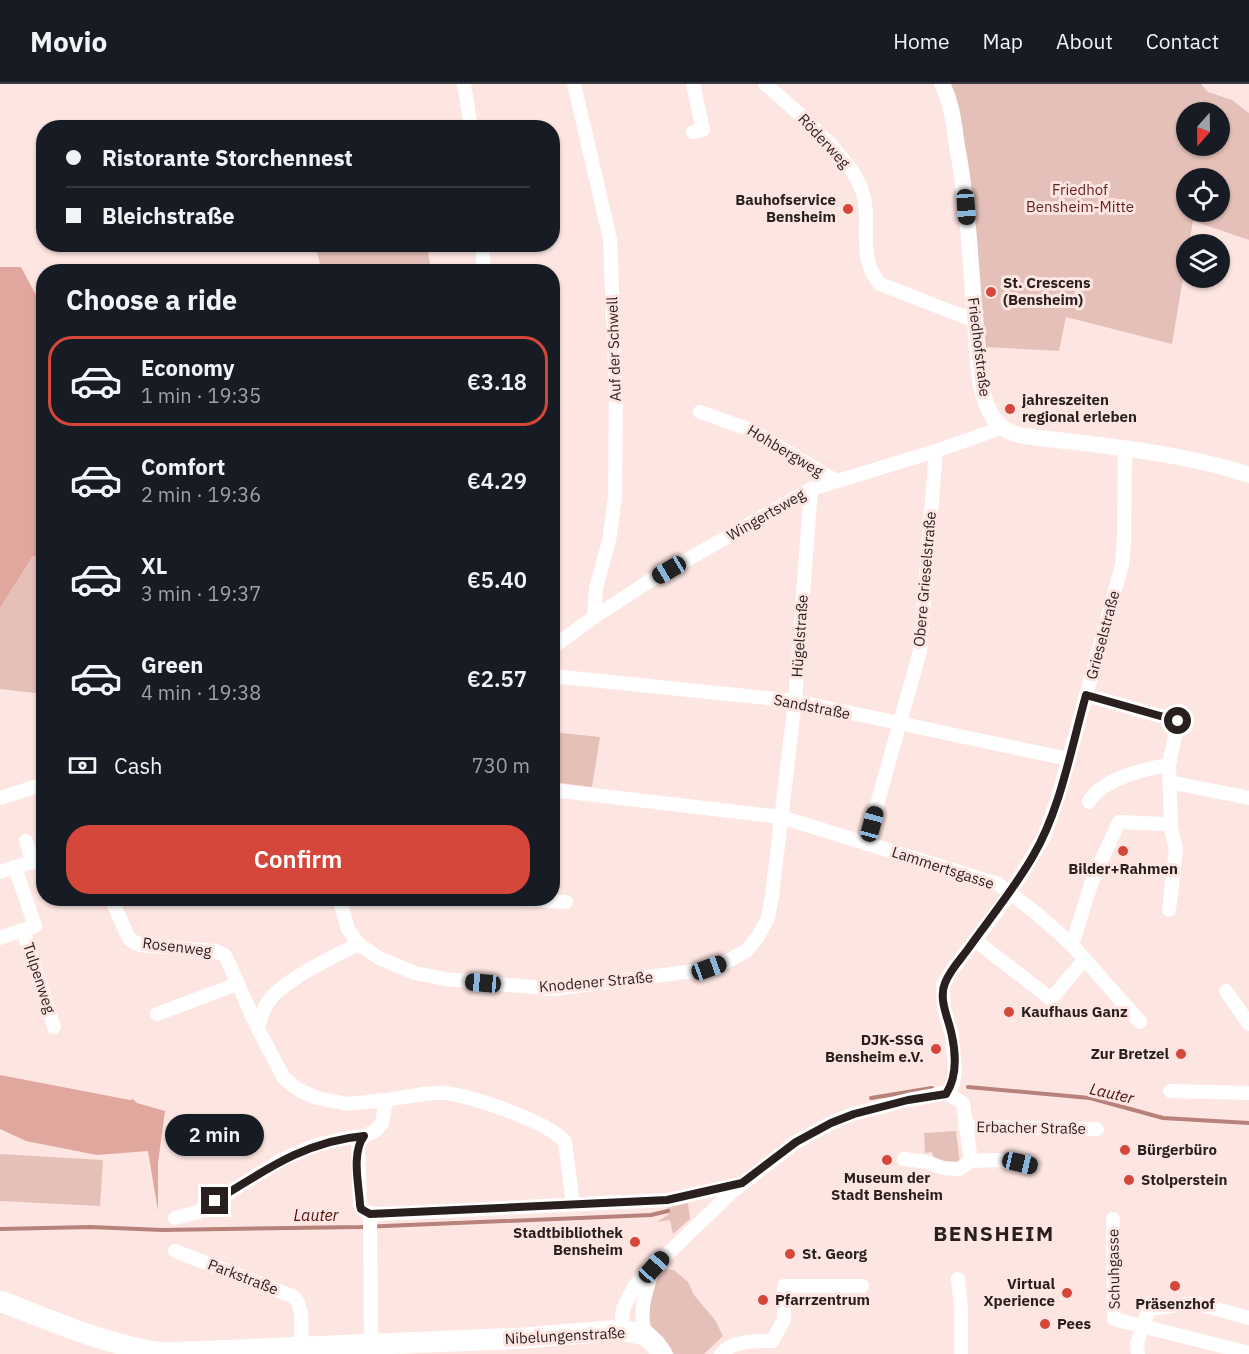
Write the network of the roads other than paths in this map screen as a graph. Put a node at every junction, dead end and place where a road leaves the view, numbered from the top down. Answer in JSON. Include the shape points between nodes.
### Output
{"nodes":[{"id":1,"x":464,"y":84,"type":"edge"},
{"id":2,"x":574,"y":84,"type":"edge"},
{"id":3,"x":693,"y":84,"type":"edge"},
{"id":4,"x":765,"y":84,"type":"edge"},
{"id":5,"x":942,"y":84,"type":"edge"},
{"id":6,"x":470,"y":120,"type":"edge"},
{"id":7,"x":693,"y":132,"type":"dead end"},
{"id":8,"x":975,"y":318,"type":"junction"},
{"id":9,"x":700,"y":412,"type":"dead end"},
{"id":10,"x":1001,"y":428,"type":"junction"},
{"id":11,"x":1125,"y":449,"type":"junction"},
{"id":12,"x":936,"y":451,"type":"junction"},
{"id":13,"x":1249,"y":476,"type":"edge"},
{"id":14,"x":836,"y":482,"type":"junction"},
{"id":15,"x":811,"y":489,"type":"junction"},
{"id":16,"x":594,"y":617,"type":"junction"},
{"id":17,"x":560,"y":642,"type":"edge"},
{"id":18,"x":560,"y":677,"type":"edge"},
{"id":19,"x":1086,"y":695,"type":"junction"},
{"id":20,"x":795,"y":701,"type":"junction"},
{"id":21,"x":898,"y":724,"type":"junction"},
{"id":22,"x":1068,"y":759,"type":"junction"},
{"id":23,"x":1168,"y":765,"type":"junction"},
{"id":24,"x":1169,"y":782,"type":"junction"},
{"id":25,"x":36,"y":787,"type":"edge"},
{"id":26,"x":560,"y":791,"type":"edge"},
{"id":27,"x":0,"y":798,"type":"edge"},
{"id":28,"x":1249,"y":798,"type":"edge"},
{"id":29,"x":1089,"y":802,"type":"dead end"},
{"id":30,"x":781,"y":817,"type":"junction"},
{"id":31,"x":1171,"y":828,"type":"junction"},
{"id":32,"x":26,"y":842,"type":"dead end"},
{"id":33,"x":866,"y":844,"type":"junction"},
{"id":34,"x":15,"y":867,"type":"junction"},
{"id":35,"x":0,"y":872,"type":"edge"},
{"id":36,"x":1010,"y":893,"type":"junction"},
{"id":37,"x":560,"y":902,"type":"edge"},
{"id":38,"x":566,"y":902,"type":"dead end"},
{"id":39,"x":115,"y":906,"type":"edge"},
{"id":40,"x":341,"y":906,"type":"edge"},
{"id":41,"x":1169,"y":910,"type":"dead end"},
{"id":42,"x":23,"y":930,"type":"junction"},
{"id":43,"x":0,"y":938,"type":"edge"},
{"id":44,"x":975,"y":940,"type":"junction"},
{"id":45,"x":358,"y":944,"type":"junction"},
{"id":46,"x":1072,"y":945,"type":"junction"},
{"id":47,"x":1085,"y":959,"type":"junction"},
{"id":48,"x":237,"y":984,"type":"junction"},
{"id":49,"x":1226,"y":991,"type":"dead end"},
{"id":50,"x":158,"y":1014,"type":"dead end"},
{"id":51,"x":1140,"y":1022,"type":"dead end"},
{"id":52,"x":1249,"y":1024,"type":"edge"},
{"id":53,"x":54,"y":1027,"type":"dead end"},
{"id":54,"x":258,"y":1029,"type":"junction"},
{"id":55,"x":1170,"y":1091,"type":"dead end"},
{"id":56,"x":1249,"y":1093,"type":"edge"},
{"id":57,"x":946,"y":1094,"type":"junction"},
{"id":58,"x":381,"y":1100,"type":"junction"},
{"id":59,"x":965,"y":1127,"type":"junction"},
{"id":60,"x":1097,"y":1129,"type":"dead end"},
{"id":61,"x":364,"y":1136,"type":"junction"},
{"id":62,"x":904,"y":1159,"type":"dead end"},
{"id":63,"x":971,"y":1161,"type":"junction"},
{"id":64,"x":1032,"y":1165,"type":"dead end"},
{"id":65,"x":742,"y":1183,"type":"junction"},
{"id":66,"x":573,"y":1204,"type":"junction"},
{"id":67,"x":175,"y":1218,"type":"dead end"},
{"id":68,"x":1113,"y":1219,"type":"dead end"},
{"id":69,"x":370,"y":1221,"type":"junction"},
{"id":70,"x":175,"y":1251,"type":"dead end"},
{"id":71,"x":654,"y":1267,"type":"junction"},
{"id":72,"x":958,"y":1279,"type":"dead end"},
{"id":73,"x":862,"y":1286,"type":"dead end"},
{"id":74,"x":0,"y":1301,"type":"edge"},
{"id":75,"x":1249,"y":1318,"type":"edge"},
{"id":76,"x":1144,"y":1326,"type":"junction"},
{"id":77,"x":621,"y":1330,"type":"junction"},
{"id":78,"x":645,"y":1335,"type":"junction"},
{"id":79,"x":370,"y":1346,"type":"junction"},
{"id":80,"x":301,"y":1348,"type":"junction"},
{"id":81,"x":1249,"y":1353,"type":"edge"},
{"id":82,"x":662,"y":1354,"type":"edge"},
{"id":83,"x":721,"y":1354,"type":"edge"},
{"id":84,"x":961,"y":1354,"type":"edge"},
{"id":85,"x":1138,"y":1354,"type":"edge"}],
"edges":[{"from":1,"to":6,"type":"street"},
{"from":2,"to":16,"type":"street","name":"Auf der Schwell","via":[[610,238],[616,392],[615,497],[609,541],[596,588]]},
{"from":3,"to":7,"type":"street","via":[[703,130]]},
{"from":4,"to":8,"type":"street","name":"Röderweg","via":[[849,167],[862,192],[867,261],[879,284]]},
{"from":5,"to":8,"type":"street","name":"Friedhofstraße","via":[[952,113],[964,186]]},
{"from":8,"to":10,"type":"street","name":"Friedhofstraße","via":[[986,402]]},
{"from":9,"to":14,"type":"street","name":"Hohbergweg","via":[[751,430]]},
{"from":10,"to":11,"type":"street","via":[[1024,436]]},
{"from":10,"to":12,"type":"street","name":"Wingertsweg"},
{"from":11,"to":13,"type":"street","via":[[1208,463]]},
{"from":11,"to":19,"type":"street","name":"Grieselstraße","via":[[1124,554]]},
{"from":12,"to":14,"type":"street","name":"Wingertsweg"},
{"from":12,"to":21,"type":"street","name":"Obere Grieselstraße","via":[[920,651]]},
{"from":14,"to":15,"type":"street","name":"Wingertsweg"},
{"from":15,"to":16,"type":"street","name":"Wingertsweg"},
{"from":15,"to":20,"type":"street","name":"Hügelstraße"},
{"from":16,"to":17,"type":"street","name":"Wingertsweg"},
{"from":18,"to":20,"type":"street","name":"Sandstraße"},
{"from":19,"to":22,"type":"street","name":"Grieselstraße"},
{"from":19,"to":23,"type":"street","via":[[1178,721]]},
{"from":20,"to":21,"type":"street","name":"Sandstraße"},
{"from":20,"to":30,"type":"street","name":"Hügelstraße"},
{"from":21,"to":22,"type":"street","name":"Sandstraße"},
{"from":21,"to":33,"type":"street","name":"Obere Grieselstraße"},
{"from":22,"to":36,"type":"street","name":"Grieselstraße","via":[[1044,837]]},
{"from":23,"to":24,"type":"street"},
{"from":23,"to":29,"type":"street","via":[[1146,769],[1104,786],[1095,791]]},
{"from":24,"to":28,"type":"street"},
{"from":24,"to":31,"type":"street"},
{"from":25,"to":27,"type":"street"},
{"from":26,"to":30,"type":"street","name":"Lammertsgasse"},
{"from":30,"to":33,"type":"street","name":"Lammertsgasse"},
{"from":30,"to":45,"type":"street","name":"Knodener Straße","via":[[765,924],[746,951],[709,968],[541,989],[428,977],[379,958]]},
{"from":31,"to":41,"type":"street","via":[[1176,849]]},
{"from":31,"to":46,"type":"street","via":[[1165,824],[1119,822],[1092,882]]},
{"from":32,"to":34,"type":"street","via":[[33,862]]},
{"from":33,"to":36,"type":"street","name":"Lammertsgasse","via":[[998,884]]},
{"from":34,"to":35,"type":"street"},
{"from":34,"to":42,"type":"street","name":"Tulpenweg","via":[[35,926]]},
{"from":36,"to":44,"type":"street","name":"Grieselstraße"},
{"from":36,"to":46,"type":"street","name":"Lammertsgasse"},
{"from":37,"to":38,"type":"street"},
{"from":39,"to":48,"type":"street","name":"Rosenweg","via":[[129,939],[140,945],[225,955]]},
{"from":40,"to":45,"type":"street","via":[[348,929]]},
{"from":42,"to":43,"type":"street","name":"Tulpenweg"},
{"from":42,"to":53,"type":"street","name":"Tulpenweg"},
{"from":44,"to":47,"type":"street","via":[[1052,999]]},
{"from":44,"to":57,"type":"street","name":"Grieselstraße","via":[[944,985],[955,1071]]},
{"from":45,"to":54,"type":"street","via":[[284,986],[268,1002]]},
{"from":46,"to":47,"type":"street","name":"Lammertsgasse"},
{"from":47,"to":51,"type":"street","name":"Lammertsgasse"},
{"from":48,"to":50,"type":"street"},
{"from":48,"to":54,"type":"street","name":"Rosenweg"},
{"from":49,"to":52,"type":"street"},
{"from":54,"to":58,"type":"street","name":"Rosenweg","via":[[284,1078],[299,1090],[348,1104]]},
{"from":55,"to":56,"type":"street"},
{"from":57,"to":59,"type":"street","via":[[963,1103]]},
{"from":57,"to":65,"type":"street","via":[[880,1107],[831,1123],[796,1142]]},
{"from":58,"to":61,"type":"street","via":[[382,1123]]},
{"from":58,"to":66,"type":"street","name":"Rosenweg","via":[[446,1093],[514,1112],[555,1133],[565,1142]]},
{"from":59,"to":60,"type":"street","name":"Erbacher Straße"},
{"from":59,"to":63,"type":"street"},
{"from":61,"to":67,"type":"street","via":[[316,1145],[283,1159],[198,1212]]},
{"from":61,"to":69,"type":"street","via":[[357,1157],[360,1205]]},
{"from":62,"to":63,"type":"street","via":[[958,1169]]},
{"from":63,"to":64,"type":"street"},
{"from":65,"to":66,"type":"street","via":[[667,1200]]},
{"from":65,"to":71,"type":"street"},
{"from":66,"to":69,"type":"street"},
{"from":68,"to":76,"type":"street","name":"Schuhgasse","via":[[1114,1319]]},
{"from":69,"to":79,"type":"street"},
{"from":70,"to":80,"type":"street","name":"Parkstraße","via":[[297,1299]]},
{"from":71,"to":77,"type":"street","via":[[635,1285],[622,1309]]},
{"from":71,"to":78,"type":"street","via":[[643,1300],[641,1318]]},
{"from":72,"to":84,"type":"street"},
{"from":73,"to":83,"type":"street","via":[[784,1286],[784,1320],[772,1341],[750,1341]]},
{"from":74,"to":80,"type":"main road","name":"Nibelungenstraße","via":[[134,1349],[187,1354]]},
{"from":75,"to":76,"type":"street","via":[[1195,1303],[1149,1309]]},
{"from":76,"to":81,"type":"street"},
{"from":76,"to":85,"type":"street","via":[[1137,1343]]},
{"from":77,"to":78,"type":"main road","name":"Nibelungenstraße"},
{"from":77,"to":79,"type":"main road","name":"Nibelungenstraße"},
{"from":78,"to":82,"type":"main road","name":"Nibelungenstraße"},
{"from":79,"to":80,"type":"main road","name":"Nibelungenstraße"}]}
